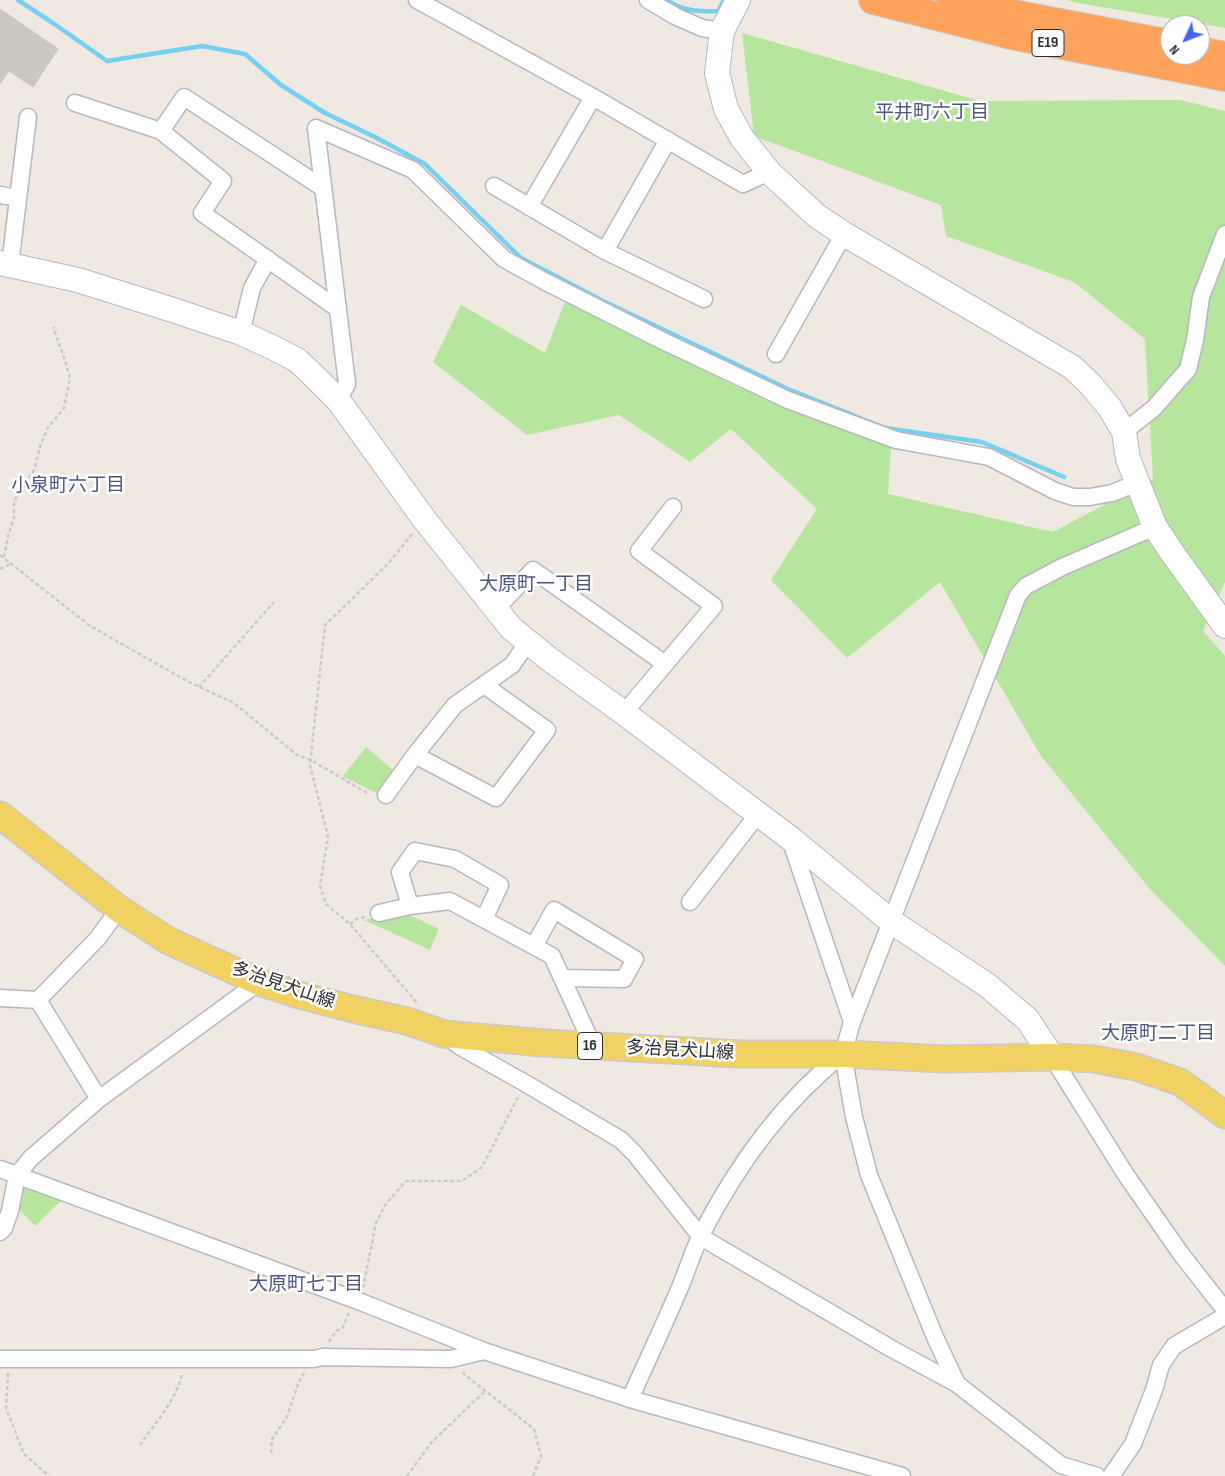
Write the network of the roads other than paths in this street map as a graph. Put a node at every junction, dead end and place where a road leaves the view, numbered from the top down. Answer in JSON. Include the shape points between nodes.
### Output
{"nodes":[{"id":1,"x":418,"y":0,"type":"edge"},
{"id":2,"x":648,"y":0,"type":"edge"},
{"id":3,"x":738,"y":0,"type":"edge"},
{"id":4,"x":873,"y":0,"type":"edge"},
{"id":5,"x":951,"y":0,"type":"edge"},
{"id":6,"x":722,"y":31,"type":"junction"},
{"id":7,"x":1160,"y":42,"type":"edge"},
{"id":8,"x":1210,"y":53,"type":"edge"},
{"id":9,"x":1225,"y":56,"type":"edge"},
{"id":10,"x":1225,"y":77,"type":"edge"},
{"id":11,"x":593,"y":97,"type":"junction"},
{"id":12,"x":75,"y":103,"type":"dead end"},
{"id":13,"x":28,"y":117,"type":"dead end"},
{"id":14,"x":161,"y":131,"type":"junction"},
{"id":15,"x":668,"y":140,"type":"junction"},
{"id":16,"x":768,"y":172,"type":"junction"},
{"id":17,"x":494,"y":186,"type":"dead end"},
{"id":18,"x":323,"y":188,"type":"junction"},
{"id":19,"x":0,"y":195,"type":"edge"},
{"id":20,"x":18,"y":198,"type":"junction"},
{"id":21,"x":529,"y":207,"type":"junction"},
{"id":22,"x":844,"y":234,"type":"junction"},
{"id":23,"x":1225,"y":234,"type":"edge"},
{"id":24,"x":605,"y":251,"type":"junction"},
{"id":25,"x":268,"y":259,"type":"junction"},
{"id":26,"x":5,"y":264,"type":"edge"},
{"id":27,"x":704,"y":299,"type":"dead end"},
{"id":28,"x":338,"y":309,"type":"junction"},
{"id":29,"x":241,"y":333,"type":"junction"},
{"id":30,"x":776,"y":354,"type":"dead end"},
{"id":31,"x":338,"y":400,"type":"junction"},
{"id":32,"x":1124,"y":432,"type":"junction"},
{"id":33,"x":1137,"y":483,"type":"junction"},
{"id":34,"x":673,"y":506,"type":"dead end"},
{"id":35,"x":1155,"y":527,"type":"junction"},
{"id":36,"x":496,"y":609,"type":"junction"},
{"id":37,"x":1225,"y":626,"type":"edge"},
{"id":38,"x":528,"y":642,"type":"junction"},
{"id":39,"x":665,"y":664,"type":"junction"},
{"id":40,"x":484,"y":684,"type":"junction"},
{"id":41,"x":624,"y":713,"type":"junction"},
{"id":42,"x":415,"y":755,"type":"junction"},
{"id":43,"x":386,"y":795,"type":"dead end"},
{"id":44,"x":758,"y":814,"type":"junction"},
{"id":45,"x":0,"y":815,"type":"edge"},
{"id":46,"x":790,"y":838,"type":"junction"},
{"id":47,"x":690,"y":902,"type":"dead end"},
{"id":48,"x":410,"y":906,"type":"junction"},
{"id":49,"x":119,"y":909,"type":"junction"},
{"id":50,"x":378,"y":913,"type":"dead end"},
{"id":51,"x":484,"y":919,"type":"junction"},
{"id":52,"x":892,"y":922,"type":"junction"},
{"id":53,"x":534,"y":946,"type":"junction"},
{"id":54,"x":562,"y":978,"type":"junction"},
{"id":55,"x":259,"y":982,"type":"junction"},
{"id":56,"x":0,"y":998,"type":"edge"},
{"id":57,"x":38,"y":1000,"type":"junction"},
{"id":58,"x":852,"y":1022,"type":"junction"},
{"id":59,"x":444,"y":1034,"type":"junction"},
{"id":60,"x":593,"y":1046,"type":"junction"},
{"id":61,"x":843,"y":1054,"type":"junction"},
{"id":62,"x":1052,"y":1057,"type":"junction"},
{"id":63,"x":99,"y":1099,"type":"junction"},
{"id":64,"x":1225,"y":1115,"type":"edge"},
{"id":65,"x":0,"y":1169,"type":"edge"},
{"id":66,"x":17,"y":1175,"type":"junction"},
{"id":67,"x":0,"y":1232,"type":"edge"},
{"id":68,"x":701,"y":1236,"type":"junction"},
{"id":69,"x":1225,"y":1310,"type":"edge"},
{"id":70,"x":1225,"y":1316,"type":"edge"},
{"id":71,"x":484,"y":1352,"type":"junction"},
{"id":72,"x":4,"y":1359,"type":"edge"},
{"id":73,"x":957,"y":1384,"type":"junction"},
{"id":74,"x":630,"y":1399,"type":"junction"},
{"id":75,"x":902,"y":1476,"type":"edge"},
{"id":76,"x":1097,"y":1476,"type":"edge"},
{"id":77,"x":1111,"y":1476,"type":"edge"}],
"edges":[{"from":1,"to":11,"type":"street"},
{"from":2,"to":6,"type":"street","via":[[702,28]]},
{"from":3,"to":6,"type":"street"},
{"from":4,"to":10,"type":"highway","number":"E19","via":[[1011,35]]},
{"from":5,"to":7,"type":"highway","number":"E19"},
{"from":6,"to":16,"type":"street","via":[[717,73],[726,109],[742,138]]},
{"from":8,"to":9,"type":"highway"},
{"from":11,"to":15,"type":"street"},
{"from":11,"to":21,"type":"street"},
{"from":12,"to":14,"type":"street"},
{"from":13,"to":20,"type":"street"},
{"from":14,"to":18,"type":"street","via":[[184,97]]},
{"from":14,"to":25,"type":"street","via":[[223,182],[202,213]]},
{"from":15,"to":16,"type":"street","via":[[743,184]]},
{"from":15,"to":24,"type":"street"},
{"from":16,"to":22,"type":"street","via":[[817,216]]},
{"from":17,"to":21,"type":"street"},
{"from":18,"to":28,"type":"street"},
{"from":18,"to":33,"type":"street","via":[[316,128],[413,170],[504,259],[663,341],[788,400],[896,440],[989,457],[1073,496],[1112,493]]},
{"from":19,"to":20,"type":"street"},
{"from":20,"to":26,"type":"street"},
{"from":21,"to":24,"type":"street"},
{"from":22,"to":30,"type":"street"},
{"from":22,"to":32,"type":"street","via":[[1072,367],[1110,408]]},
{"from":23,"to":32,"type":"street","via":[[1201,297],[1188,369],[1154,408]]},
{"from":24,"to":27,"type":"street"},
{"from":25,"to":28,"type":"street"},
{"from":25,"to":29,"type":"street","via":[[252,288]]},
{"from":26,"to":29,"type":"street","via":[[78,280]]},
{"from":28,"to":31,"type":"street","via":[[347,384]]},
{"from":29,"to":31,"type":"street","via":[[296,360]]},
{"from":31,"to":36,"type":"street","via":[[424,519]]},
{"from":32,"to":33,"type":"street","via":[[1128,459]]},
{"from":33,"to":35,"type":"street"},
{"from":34,"to":39,"type":"street","via":[[639,551],[714,606]]},
{"from":35,"to":37,"type":"street"},
{"from":35,"to":52,"type":"street","via":[[1055,570],[1026,586],[1018,595]]},
{"from":36,"to":38,"type":"street"},
{"from":36,"to":39,"type":"street","via":[[533,570]]},
{"from":38,"to":40,"type":"street","via":[[512,665]]},
{"from":38,"to":41,"type":"street"},
{"from":39,"to":41,"type":"street"},
{"from":40,"to":42,"type":"street","via":[[455,705]]},
{"from":40,"to":42,"type":"street","via":[[547,730],[496,798]]},
{"from":41,"to":44,"type":"street"},
{"from":42,"to":43,"type":"street"},
{"from":44,"to":46,"type":"street"},
{"from":44,"to":47,"type":"street"},
{"from":45,"to":49,"type":"main road","name":"多治見犬山線","number":"16"},
{"from":46,"to":52,"type":"street"},
{"from":46,"to":58,"type":"street"},
{"from":48,"to":50,"type":"street"},
{"from":48,"to":51,"type":"street","via":[[450,901]]},
{"from":48,"to":51,"type":"street","via":[[400,872],[415,851],[455,859],[500,885]]},
{"from":49,"to":55,"type":"main road","name":"多治見犬山線","number":"16","via":[[169,942]]},
{"from":49,"to":57,"type":"street","via":[[98,938]]},
{"from":51,"to":53,"type":"street"},
{"from":52,"to":58,"type":"street"},
{"from":52,"to":62,"type":"street","via":[[987,984],[1028,1020]]},
{"from":53,"to":54,"type":"street","via":[[552,956]]},
{"from":53,"to":54,"type":"street","via":[[554,910],[635,959],[624,979]]},
{"from":54,"to":60,"type":"street"},
{"from":55,"to":59,"type":"main road","name":"多治見犬山線","number":"16","via":[[299,996],[407,1021]]},
{"from":55,"to":63,"type":"street"},
{"from":56,"to":57,"type":"street"},
{"from":57,"to":63,"type":"street"},
{"from":58,"to":61,"type":"street"},
{"from":59,"to":60,"type":"main road","name":"多治見犬山線","number":"16"},
{"from":59,"to":68,"type":"street","via":[[459,1046],[621,1140]]},
{"from":60,"to":61,"type":"main road","name":"多治見犬山線","number":"16","via":[[739,1054]]},
{"from":61,"to":62,"type":"main road","name":"多治見犬山線","number":"16","via":[[945,1059]]},
{"from":61,"to":68,"type":"street","via":[[797,1095],[758,1142]]},
{"from":61,"to":73,"type":"street","via":[[854,1118],[869,1175]]},
{"from":62,"to":64,"type":"main road","name":"多治見犬山線","number":"16","via":[[1094,1059],[1136,1067],[1180,1082]]},
{"from":62,"to":69,"type":"street","via":[[1126,1175]]},
{"from":63,"to":66,"type":"street","via":[[31,1158]]},
{"from":65,"to":66,"type":"street"},
{"from":66,"to":67,"type":"street","via":[[10,1211]]},
{"from":66,"to":71,"type":"street","via":[[358,1301]]},
{"from":68,"to":73,"type":"street"},
{"from":68,"to":74,"type":"street"},
{"from":70,"to":77,"type":"street","via":[[1174,1346],[1161,1365],[1134,1444]]},
{"from":71,"to":72,"type":"street","via":[[451,1359]]},
{"from":71,"to":74,"type":"street"},
{"from":73,"to":76,"type":"street","via":[[1061,1465]]},
{"from":74,"to":75,"type":"street"}]}
